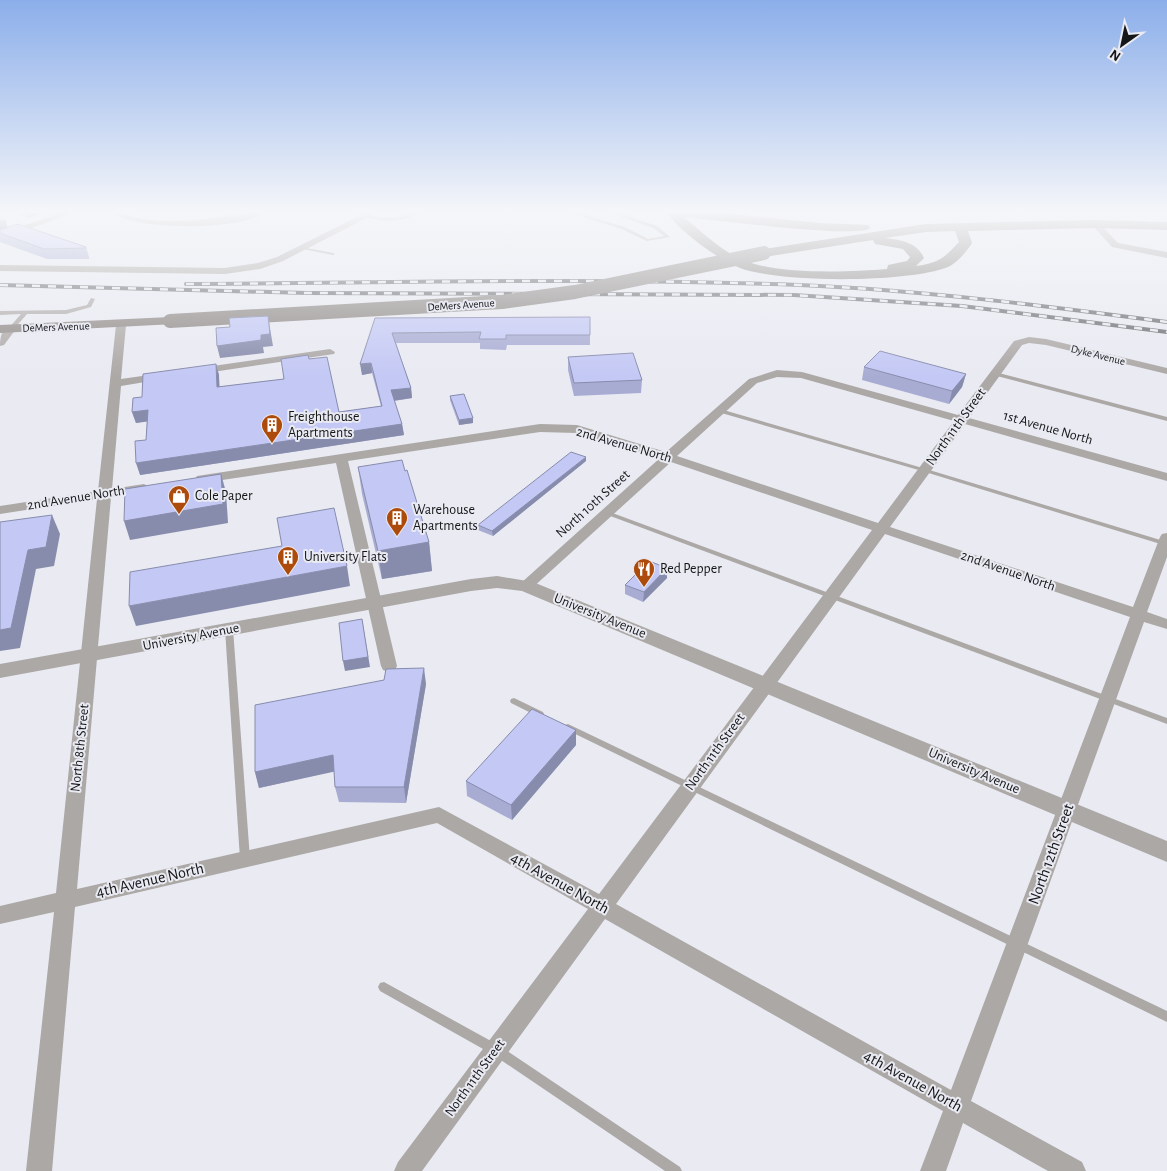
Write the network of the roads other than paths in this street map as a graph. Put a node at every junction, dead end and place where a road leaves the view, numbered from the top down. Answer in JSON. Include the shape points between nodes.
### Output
{"nodes":[{"id":1,"x":0,"y":268,"type":"edge"},
{"id":2,"x":251,"y":268,"type":"edge"},
{"id":3,"x":693,"y":268,"type":"edge"},
{"id":4,"x":755,"y":268,"type":"edge"},
{"id":5,"x":900,"y":268,"type":"edge"},
{"id":6,"x":930,"y":268,"type":"edge"},
{"id":7,"x":830,"y":274,"type":"junction"},
{"id":8,"x":93,"y":300,"type":"dead end"},
{"id":9,"x":0,"y":313,"type":"edge"},
{"id":10,"x":25,"y":313,"type":"junction"},
{"id":11,"x":121,"y":324,"type":"junction"},
{"id":12,"x":6,"y":329,"type":"edge"},
{"id":13,"x":1028,"y":340,"type":"joint"},
{"id":14,"x":0,"y":343,"type":"edge"},
{"id":15,"x":330,"y":352,"type":"dead end"},
{"id":16,"x":1167,"y":371,"type":"edge"},
{"id":17,"x":775,"y":373,"type":"joint"},
{"id":18,"x":995,"y":374,"type":"junction"},
{"id":19,"x":115,"y":383,"type":"junction"},
{"id":20,"x":720,"y":411,"type":"junction"},
{"id":21,"x":961,"y":419,"type":"junction"},
{"id":22,"x":1167,"y":419,"type":"edge"},
{"id":23,"x":341,"y":458,"type":"junction"},
{"id":24,"x":669,"y":458,"type":"junction"},
{"id":25,"x":924,"y":470,"type":"junction"},
{"id":26,"x":1167,"y":477,"type":"edge"},
{"id":27,"x":190,"y":481,"type":"edge"},
{"id":28,"x":161,"y":485,"type":"edge"},
{"id":29,"x":105,"y":494,"type":"junction"},
{"id":30,"x":0,"y":510,"type":"edge"},
{"id":31,"x":608,"y":513,"type":"junction"},
{"id":32,"x":881,"y":528,"type":"junction"},
{"id":33,"x":1166,"y":541,"type":"edge"},
{"id":34,"x":526,"y":586,"type":"junction"},
{"id":35,"x":832,"y":596,"type":"junction"},
{"id":36,"x":376,"y":602,"type":"junction"},
{"id":37,"x":1139,"y":615,"type":"junction"},
{"id":38,"x":1167,"y":624,"type":"edge"},
{"id":39,"x":230,"y":629,"type":"junction"},
{"id":40,"x":89,"y":656,"type":"junction"},
{"id":41,"x":389,"y":666,"type":"dead end"},
{"id":42,"x":0,"y":671,"type":"edge"},
{"id":43,"x":766,"y":684,"type":"junction"},
{"id":44,"x":1108,"y":699,"type":"junction"},
{"id":45,"x":514,"y":701,"type":"dead end"},
{"id":46,"x":1167,"y":721,"type":"edge"},
{"id":47,"x":690,"y":786,"type":"junction"},
{"id":48,"x":1067,"y":810,"type":"junction"},
{"id":49,"x":1167,"y":852,"type":"edge"},
{"id":50,"x":245,"y":859,"type":"junction"},
{"id":51,"x":65,"y":900,"type":"junction"},
{"id":52,"x":601,"y":907,"type":"junction"},
{"id":53,"x":0,"y":914,"type":"edge"},
{"id":54,"x":1017,"y":944,"type":"junction"},
{"id":55,"x":384,"y":987,"type":"dead end"},
{"id":56,"x":1167,"y":1017,"type":"edge"},
{"id":57,"x":496,"y":1050,"type":"junction"},
{"id":58,"x":957,"y":1106,"type":"junction"},
{"id":59,"x":39,"y":1171,"type":"edge"},
{"id":60,"x":407,"y":1171,"type":"edge"},
{"id":61,"x":676,"y":1171,"type":"edge"},
{"id":62,"x":933,"y":1171,"type":"edge"},
{"id":63,"x":1073,"y":1171,"type":"edge"}],
"edges":[{"from":1,"to":2,"type":"street","via":[[215,271]]},
{"from":3,"to":11,"type":"main road","name":"DeMers Avenue","bridge":true,"via":[[575,292],[502,302]]},
{"from":4,"to":7,"type":"main road","via":[[788,274]]},
{"from":5,"to":7,"type":"main road"},
{"from":6,"to":7,"type":"main road","via":[[897,273]]},
{"from":8,"to":10,"type":"lane","via":[[89,306],[66,312]]},
{"from":9,"to":10,"type":"lane"},
{"from":10,"to":12,"type":"lane"},
{"from":11,"to":12,"type":"main road","name":"DeMers Avenue"},
{"from":11,"to":19,"type":"street","name":"North 8th Street"},
{"from":12,"to":14,"type":"street"},
{"from":13,"to":16,"type":"street","name":"Dyke Avenue"},
{"from":13,"to":18,"type":"street","name":"North 11th Street","via":[[1018,343]]},
{"from":15,"to":19,"type":"street"},
{"from":17,"to":20,"type":"street","name":"North 10th Street","via":[[753,381]]},
{"from":17,"to":21,"type":"street","name":"1st Avenue North","via":[[802,375]]},
{"from":18,"to":21,"type":"street","name":"North 11th Street"},
{"from":18,"to":22,"type":"lane"},
{"from":19,"to":29,"type":"street","name":"North 8th Street"},
{"from":20,"to":24,"type":"street","name":"North 10th Street"},
{"from":20,"to":25,"type":"lane"},
{"from":21,"to":25,"type":"street","name":"North 11th Street"},
{"from":21,"to":26,"type":"street","name":"1st Avenue North"},
{"from":23,"to":24,"type":"street","name":"2nd Avenue North","via":[[540,428],[593,433]]},
{"from":23,"to":27,"type":"street","name":"2nd Avenue North"},
{"from":23,"to":36,"type":"street"},
{"from":24,"to":31,"type":"street","name":"North 10th Street"},
{"from":24,"to":32,"type":"street","name":"2nd Avenue North"},
{"from":25,"to":32,"type":"street","name":"North 11th Street"},
{"from":25,"to":33,"type":"lane"},
{"from":28,"to":29,"type":"street","name":"2nd Avenue North"},
{"from":29,"to":30,"type":"street","name":"2nd Avenue North"},
{"from":29,"to":40,"type":"street","name":"North 8th Street"},
{"from":31,"to":34,"type":"street","name":"North 10th Street"},
{"from":31,"to":35,"type":"lane"},
{"from":32,"to":35,"type":"street","name":"North 11th Street"},
{"from":32,"to":37,"type":"street","name":"2nd Avenue North"},
{"from":33,"to":37,"type":"street","name":"North 12th Street"},
{"from":34,"to":36,"type":"street","name":"University Avenue","via":[[497,582]]},
{"from":34,"to":43,"type":"street","name":"University Avenue"},
{"from":35,"to":43,"type":"street","name":"North 11th Street"},
{"from":35,"to":44,"type":"lane"},
{"from":36,"to":39,"type":"street","name":"University Avenue"},
{"from":36,"to":41,"type":"street"},
{"from":37,"to":38,"type":"street","name":"2nd Avenue North"},
{"from":37,"to":44,"type":"street","name":"North 12th Street"},
{"from":39,"to":40,"type":"street","name":"University Avenue"},
{"from":39,"to":50,"type":"lane"},
{"from":40,"to":42,"type":"street","name":"University Avenue"},
{"from":40,"to":51,"type":"street","name":"North 8th Street"},
{"from":43,"to":47,"type":"street","name":"North 11th Street"},
{"from":43,"to":48,"type":"street","name":"University Avenue"},
{"from":44,"to":46,"type":"lane"},
{"from":44,"to":48,"type":"street","name":"North 12th Street"},
{"from":45,"to":47,"type":"lane"},
{"from":47,"to":52,"type":"street","name":"North 11th Street"},
{"from":47,"to":54,"type":"lane"},
{"from":48,"to":49,"type":"street","name":"University Avenue"},
{"from":48,"to":54,"type":"street","name":"North 12th Street"},
{"from":50,"to":51,"type":"street","name":"4th Avenue North"},
{"from":50,"to":52,"type":"street","name":"4th Avenue North","via":[[439,815]]},
{"from":51,"to":53,"type":"street","name":"4th Avenue North"},
{"from":51,"to":59,"type":"street","name":"North 8th Street"},
{"from":52,"to":57,"type":"street","name":"North 11th Street"},
{"from":52,"to":58,"type":"street","name":"4th Avenue North"},
{"from":54,"to":56,"type":"lane"},
{"from":54,"to":58,"type":"street","name":"North 12th Street"},
{"from":55,"to":57,"type":"lane"},
{"from":57,"to":60,"type":"street","name":"North 11th Street"},
{"from":57,"to":61,"type":"lane"},
{"from":58,"to":62,"type":"street","name":"North 12th Street"},
{"from":58,"to":63,"type":"street","name":"4th Avenue North"}]}
